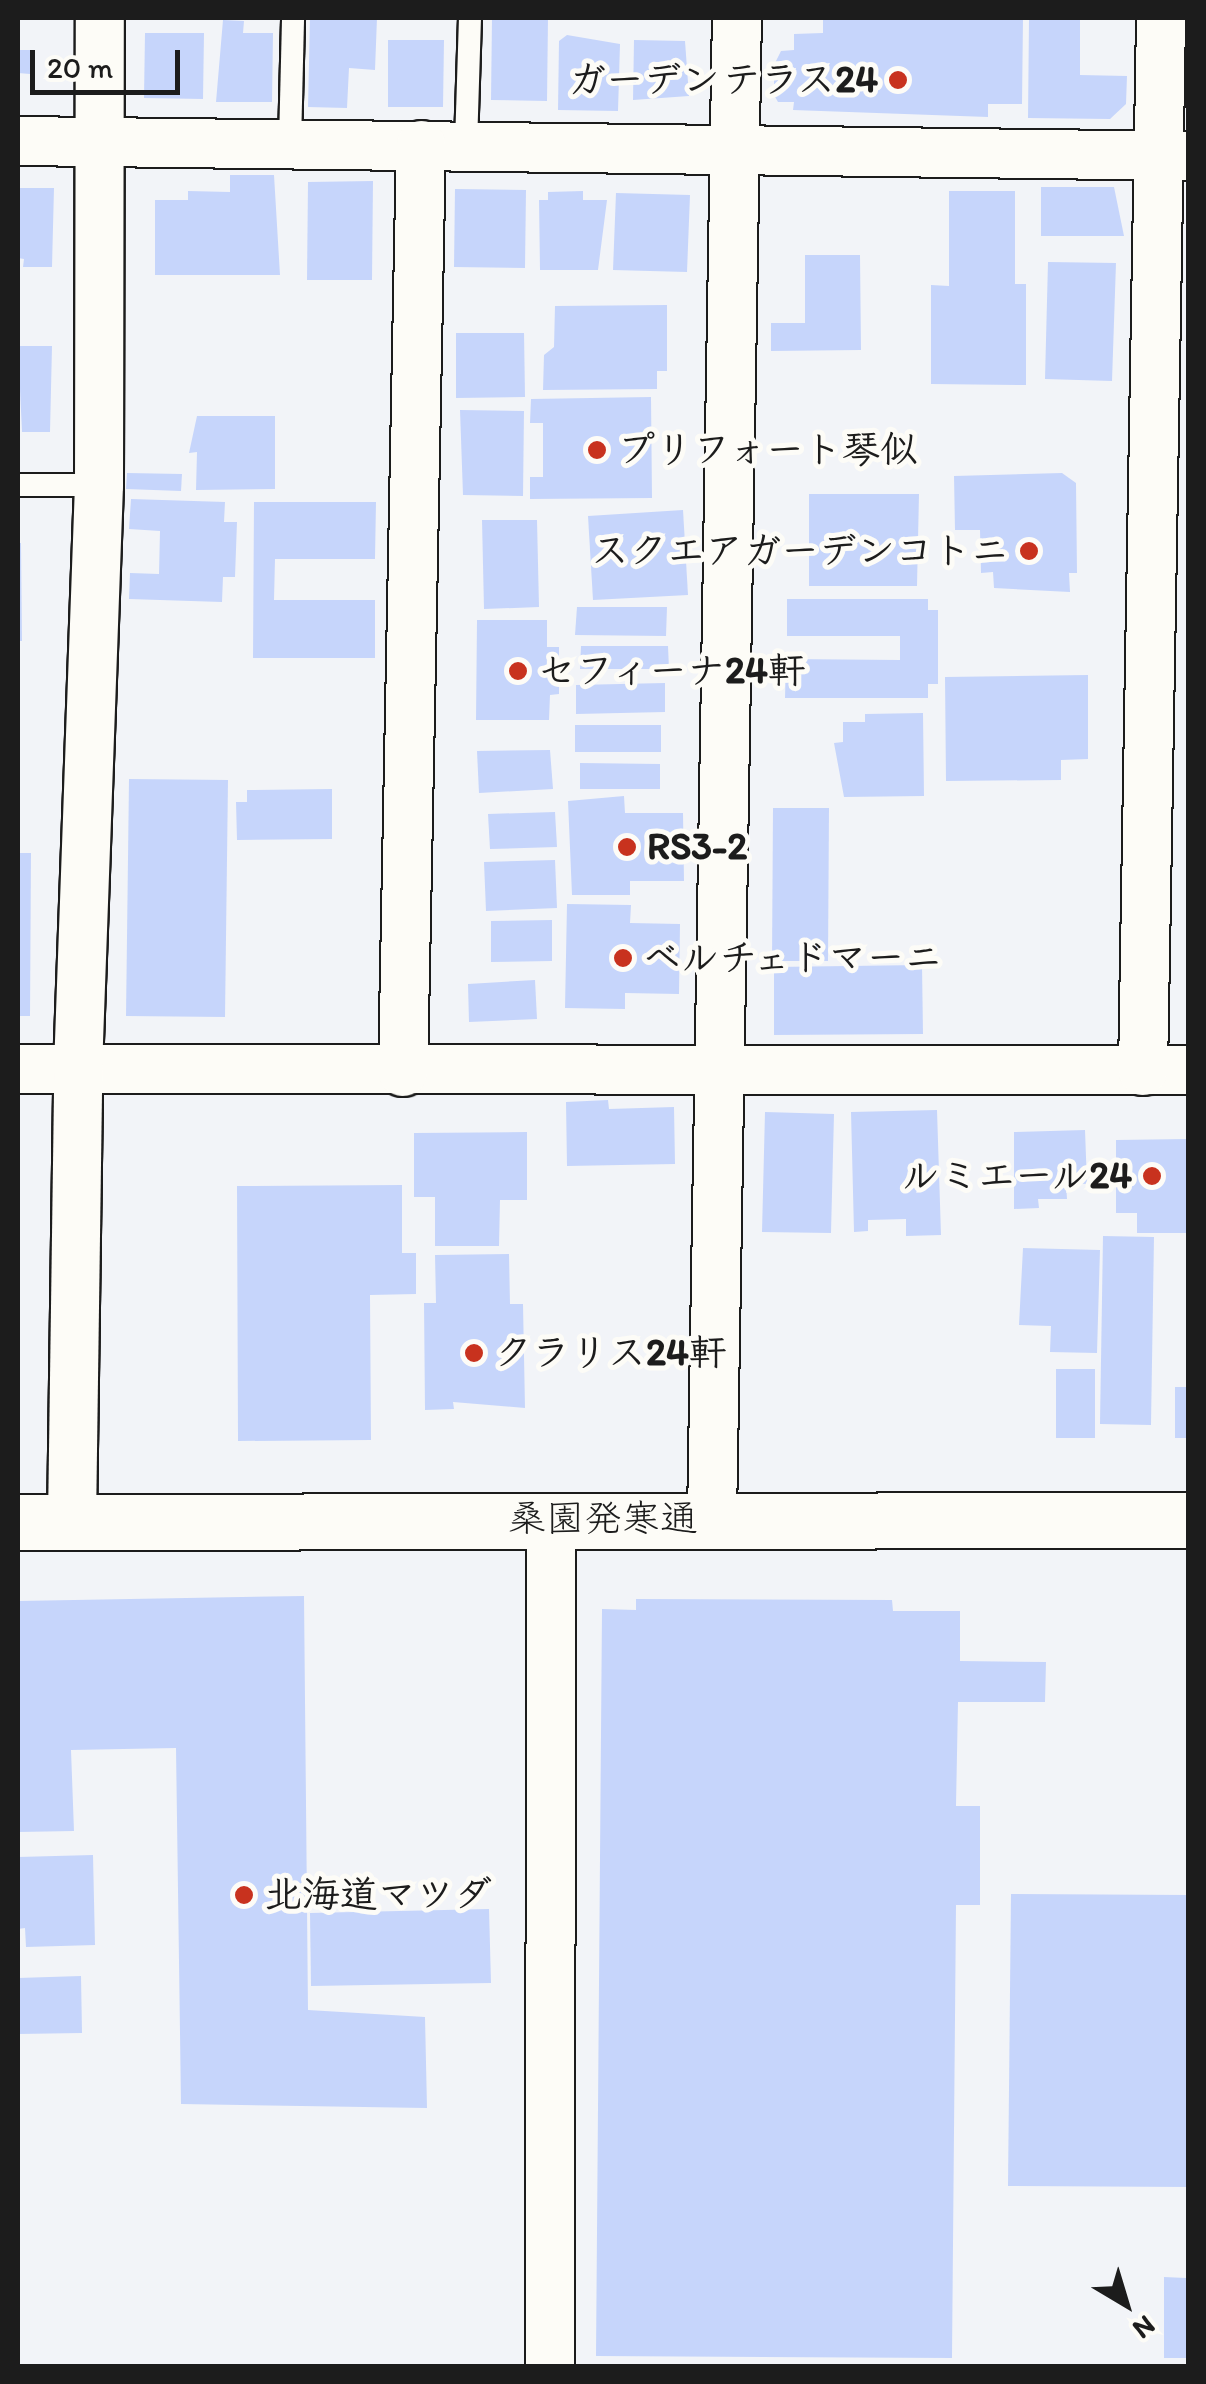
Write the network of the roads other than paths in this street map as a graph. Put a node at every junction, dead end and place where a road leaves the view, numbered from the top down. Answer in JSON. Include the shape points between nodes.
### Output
{"nodes":[{"id":1,"x":100,"y":18,"type":"edge"},
{"id":2,"x":293,"y":18,"type":"edge"},
{"id":3,"x":470,"y":18,"type":"edge"},
{"id":4,"x":737,"y":18,"type":"edge"},
{"id":5,"x":1161,"y":18,"type":"edge"},
{"id":6,"x":18,"y":141,"type":"edge"},
{"id":7,"x":96,"y":142,"type":"junction"},
{"id":8,"x":290,"y":144,"type":"junction"},
{"id":9,"x":444,"y":145,"type":"junction"},
{"id":10,"x":735,"y":148,"type":"junction"},
{"id":11,"x":1174,"y":156,"type":"edge"},
{"id":12,"x":18,"y":485,"type":"edge"},
{"id":13,"x":99,"y":485,"type":"junction"},
{"id":14,"x":1168,"y":745,"type":"edge"},
{"id":15,"x":18,"y":1069,"type":"edge"},
{"id":16,"x":78,"y":1069,"type":"junction"},
{"id":17,"x":1166,"y":1071,"type":"edge"},
{"id":18,"x":404,"y":1072,"type":"junction"},
{"id":19,"x":720,"y":1072,"type":"junction"},
{"id":20,"x":551,"y":1518,"type":"junction"},
{"id":21,"x":712,"y":1519,"type":"junction"},
{"id":22,"x":1188,"y":1520,"type":"edge"},
{"id":23,"x":18,"y":1522,"type":"edge"},
{"id":24,"x":72,"y":1522,"type":"junction"},
{"id":25,"x":550,"y":2366,"type":"edge"}],
"edges":[{"from":1,"to":7,"type":"street"},
{"from":2,"to":8,"type":"lane"},
{"from":3,"to":9,"type":"lane"},
{"from":4,"to":10,"type":"street"},
{"from":5,"to":11,"type":"street"},
{"from":6,"to":7,"type":"street"},
{"from":7,"to":8,"type":"street"},
{"from":7,"to":13,"type":"street"},
{"from":8,"to":9,"type":"street"},
{"from":9,"to":10,"type":"street"},
{"from":9,"to":18,"type":"street"},
{"from":10,"to":11,"type":"street"},
{"from":10,"to":19,"type":"street"},
{"from":11,"to":14,"type":"street"},
{"from":12,"to":13,"type":"lane"},
{"from":13,"to":16,"type":"street"},
{"from":14,"to":17,"type":"street"},
{"from":15,"to":16,"type":"street"},
{"from":16,"to":18,"type":"street"},
{"from":16,"to":24,"type":"street"},
{"from":17,"to":19,"type":"street"},
{"from":18,"to":19,"type":"street"},
{"from":19,"to":21,"type":"street"},
{"from":20,"to":21,"type":"street","name":"桑園発寒通"},
{"from":20,"to":24,"type":"street","name":"桑園発寒通"},
{"from":20,"to":25,"type":"street"},
{"from":21,"to":22,"type":"street","name":"桑園発寒通"},
{"from":23,"to":24,"type":"street","name":"桑園発寒通"}]}
